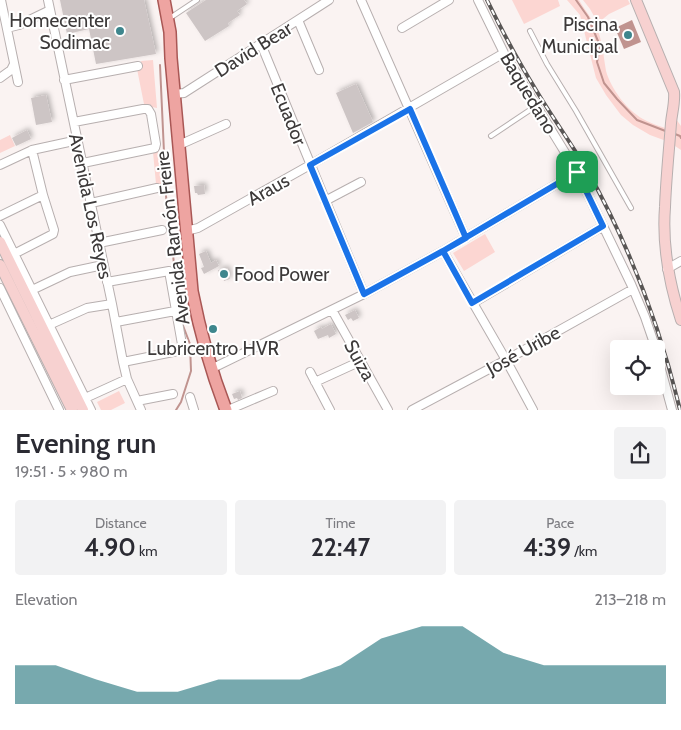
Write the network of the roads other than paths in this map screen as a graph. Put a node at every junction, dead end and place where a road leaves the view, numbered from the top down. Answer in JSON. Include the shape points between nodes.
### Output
{"nodes":[{"id":1,"x":1,"y":0,"type":"edge"},
{"id":2,"x":48,"y":0,"type":"edge"},
{"id":3,"x":157,"y":0,"type":"edge"},
{"id":4,"x":164,"y":0,"type":"edge"},
{"id":5,"x":197,"y":0,"type":"edge"},
{"id":6,"x":329,"y":0,"type":"edge"},
{"id":7,"x":361,"y":0,"type":"edge"},
{"id":8,"x":448,"y":0,"type":"edge"},
{"id":9,"x":478,"y":0,"type":"edge"},
{"id":10,"x":636,"y":0,"type":"edge"},
{"id":11,"x":50,"y":10,"type":"junction"},
{"id":12,"x":168,"y":20,"type":"junction"},
{"id":13,"x":298,"y":20,"type":"junction"},
{"id":14,"x":7,"y":28,"type":"junction"},
{"id":15,"x":402,"y":28,"type":"dead end"},
{"id":16,"x":530,"y":31,"type":"dead end"},
{"id":17,"x":261,"y":44,"type":"junction"},
{"id":18,"x":504,"y":53,"type":"junction"},
{"id":19,"x":171,"y":58,"type":"junction"},
{"id":20,"x":14,"y":64,"type":"junction"},
{"id":21,"x":138,"y":66,"type":"dead end"},
{"id":22,"x":319,"y":70,"type":"dead end"},
{"id":23,"x":0,"y":78,"type":"edge"},
{"id":24,"x":64,"y":80,"type":"junction"},
{"id":25,"x":18,"y":82,"type":"dead end"},
{"id":26,"x":175,"y":94,"type":"junction"},
{"id":27,"x":536,"y":106,"type":"junction"},
{"id":28,"x":410,"y":109,"type":"junction"},
{"id":29,"x":74,"y":122,"type":"junction"},
{"id":30,"x":226,"y":124,"type":"dead end"},
{"id":31,"x":491,"y":136,"type":"dead end"},
{"id":32,"x":78,"y":140,"type":"junction"},
{"id":33,"x":179,"y":145,"type":"junction"},
{"id":34,"x":32,"y":150,"type":"junction"},
{"id":35,"x":83,"y":163,"type":"junction"},
{"id":36,"x":310,"y":165,"type":"junction"},
{"id":37,"x":0,"y":166,"type":"edge"},
{"id":38,"x":577,"y":172,"type":"junction"},
{"id":39,"x":361,"y":182,"type":"dead end"},
{"id":40,"x":157,"y":188,"type":"dead end"},
{"id":41,"x":43,"y":195,"type":"junction"},
{"id":42,"x":325,"y":200,"type":"junction"},
{"id":43,"x":91,"y":203,"type":"junction"},
{"id":44,"x":631,"y":208,"type":"dead end"},
{"id":45,"x":0,"y":216,"type":"edge"},
{"id":46,"x":0,"y":225,"type":"edge"},
{"id":47,"x":603,"y":226,"type":"junction"},
{"id":48,"x":162,"y":230,"type":"dead end"},
{"id":49,"x":186,"y":231,"type":"junction"},
{"id":50,"x":466,"y":238,"type":"junction"},
{"id":51,"x":0,"y":242,"type":"edge"},
{"id":52,"x":99,"y":243,"type":"junction"},
{"id":53,"x":443,"y":251,"type":"junction"},
{"id":54,"x":11,"y":256,"type":"junction"},
{"id":55,"x":681,"y":261,"type":"edge"},
{"id":56,"x":0,"y":265,"type":"edge"},
{"id":57,"x":104,"y":265,"type":"junction"},
{"id":58,"x":667,"y":269,"type":"junction"},
{"id":59,"x":107,"y":282,"type":"junction"},
{"id":60,"x":0,"y":288,"type":"edge"},
{"id":61,"x":633,"y":289,"type":"junction"},
{"id":62,"x":32,"y":290,"type":"junction"},
{"id":63,"x":364,"y":294,"type":"junction"},
{"id":64,"x":8,"y":301,"type":"edge"},
{"id":65,"x":472,"y":303,"type":"junction"},
{"id":66,"x":112,"y":304,"type":"junction"},
{"id":67,"x":332,"y":310,"type":"junction"},
{"id":68,"x":175,"y":311,"type":"junction"},
{"id":69,"x":681,"y":320,"type":"edge"},
{"id":70,"x":116,"y":322,"type":"junction"},
{"id":71,"x":49,"y":325,"type":"junction"},
{"id":72,"x":653,"y":340,"type":"edge"},
{"id":73,"x":506,"y":360,"type":"junction"},
{"id":74,"x":362,"y":361,"type":"junction"},
{"id":75,"x":123,"y":362,"type":"junction"},
{"id":76,"x":211,"y":369,"type":"junction"},
{"id":77,"x":310,"y":372,"type":"dead end"},
{"id":78,"x":127,"y":379,"type":"junction"},
{"id":79,"x":315,"y":382,"type":"junction"},
{"id":80,"x":665,"y":385,"type":"edge"},
{"id":81,"x":60,"y":388,"type":"junction"},
{"id":82,"x":273,"y":390,"type":"dead end"},
{"id":83,"x":173,"y":394,"type":"dead end"},
{"id":84,"x":190,"y":397,"type":"dead end"},
{"id":85,"x":82,"y":403,"type":"edge"},
{"id":86,"x":139,"y":406,"type":"edge"},
{"id":87,"x":671,"y":409,"type":"edge"},
{"id":88,"x":59,"y":410,"type":"edge"},
{"id":89,"x":72,"y":410,"type":"edge"},
{"id":90,"x":91,"y":410,"type":"edge"},
{"id":91,"x":131,"y":410,"type":"edge"},
{"id":92,"x":194,"y":410,"type":"edge"},
{"id":93,"x":227,"y":410,"type":"edge"},
{"id":94,"x":330,"y":410,"type":"edge"},
{"id":95,"x":388,"y":410,"type":"edge"},
{"id":96,"x":412,"y":410,"type":"edge"},
{"id":97,"x":533,"y":410,"type":"edge"}],
"edges":[{"from":1,"to":14,"type":"street"},
{"from":2,"to":11,"type":"street","name":"Avenida Los Reyes"},
{"from":3,"to":19,"type":"main road","name":"Avenida Ramón Freire"},
{"from":4,"to":12,"type":"main road","name":"Avenida Ramón Freire"},
{"from":5,"to":12,"type":"lane"},
{"from":6,"to":13,"type":"street","name":"David Bear"},
{"from":7,"to":28,"type":"street"},
{"from":8,"to":15,"type":"street"},
{"from":9,"to":18,"type":"street","name":"Baquedano"},
{"from":10,"to":58,"type":"main road","via":[[672,87],[674,102],[664,207]]},
{"from":11,"to":14,"type":"street"},
{"from":11,"to":24,"type":"street","name":"Avenida Los Reyes"},
{"from":12,"to":19,"type":"main road","name":"Avenida Ramón Freire"},
{"from":13,"to":17,"type":"street","name":"David Bear"},
{"from":13,"to":22,"type":"street"},
{"from":14,"to":20,"type":"street"},
{"from":16,"to":44,"type":"lane"},
{"from":17,"to":26,"type":"street","name":"David Bear","via":[[184,93]]},
{"from":17,"to":36,"type":"street","name":"Ecuador"},
{"from":18,"to":27,"type":"street","name":"Baquedano"},
{"from":18,"to":28,"type":"street","name":"Araus"},
{"from":19,"to":26,"type":"main road","name":"Avenida Ramón Freire"},
{"from":20,"to":23,"type":"street"},
{"from":20,"to":25,"type":"street"},
{"from":21,"to":24,"type":"street"},
{"from":24,"to":29,"type":"street","name":"Avenida Los Reyes"},
{"from":26,"to":33,"type":"main road","name":"Avenida Ramón Freire"},
{"from":27,"to":31,"type":"lane"},
{"from":27,"to":38,"type":"street","name":"Baquedano"},
{"from":28,"to":36,"type":"street","name":"Araus"},
{"from":28,"to":50,"type":"street"},
{"from":29,"to":32,"type":"street","name":"Avenida Los Reyes"},
{"from":29,"to":35,"type":"street","via":[[143,108],[151,114],[155,148]]},
{"from":30,"to":33,"type":"street"},
{"from":32,"to":34,"type":"street"},
{"from":32,"to":35,"type":"street","name":"Avenida Los Reyes"},
{"from":33,"to":49,"type":"main road","name":"Avenida Ramón Freire"},
{"from":34,"to":37,"type":"street"},
{"from":34,"to":41,"type":"street"},
{"from":35,"to":43,"type":"street","name":"Avenida Los Reyes"},
{"from":36,"to":42,"type":"street","name":"Ecuador"},
{"from":36,"to":49,"type":"street","name":"Araus"},
{"from":38,"to":47,"type":"street","name":"Baquedano"},
{"from":38,"to":50,"type":"street"},
{"from":39,"to":42,"type":"street"},
{"from":40,"to":43,"type":"street"},
{"from":41,"to":45,"type":"street"},
{"from":41,"to":54,"type":"street","via":[[54,230],[52,234]]},
{"from":42,"to":63,"type":"street","name":"Ecuador"},
{"from":43,"to":52,"type":"street","name":"Avenida Los Reyes"},
{"from":46,"to":54,"type":"street"},
{"from":47,"to":61,"type":"street","name":"Baquedano"},
{"from":47,"to":65,"type":"street"},
{"from":48,"to":52,"type":"street"},
{"from":49,"to":76,"type":"main road","name":"Avenida Ramón Freire","via":[[192,291]]},
{"from":50,"to":53,"type":"street"},
{"from":51,"to":54,"type":"main road"},
{"from":52,"to":57,"type":"street","name":"Avenida Los Reyes"},
{"from":53,"to":63,"type":"street"},
{"from":53,"to":65,"type":"street"},
{"from":54,"to":62,"type":"street"},
{"from":54,"to":85,"type":"main road"},
{"from":55,"to":58,"type":"street"},
{"from":56,"to":64,"type":"main road"},
{"from":57,"to":59,"type":"street","name":"Avenida Los Reyes"},
{"from":57,"to":62,"type":"street","via":[[70,272]]},
{"from":58,"to":69,"type":"main road"},
{"from":59,"to":66,"type":"street","name":"Avenida Los Reyes"},
{"from":59,"to":68,"type":"street","via":[[169,271]]},
{"from":60,"to":64,"type":"street"},
{"from":61,"to":72,"type":"street","name":"Baquedano"},
{"from":61,"to":73,"type":"street","name":"José Uribe"},
{"from":62,"to":71,"type":"street"},
{"from":63,"to":67,"type":"street"},
{"from":64,"to":81,"type":"main road"},
{"from":64,"to":88,"type":"street"},
{"from":65,"to":73,"type":"street"},
{"from":66,"to":70,"type":"street","name":"Avenida Los Reyes"},
{"from":66,"to":71,"type":"street","via":[[87,308]]},
{"from":67,"to":74,"type":"street","name":"Suiza"},
{"from":67,"to":76,"type":"street"},
{"from":68,"to":70,"type":"street"},
{"from":68,"to":75,"type":"street","via":[[183,350]]},
{"from":70,"to":75,"type":"street","name":"Avenida Los Reyes"},
{"from":71,"to":85,"type":"street"},
{"from":73,"to":96,"type":"street","name":"José Uribe"},
{"from":73,"to":97,"type":"street"},
{"from":74,"to":79,"type":"street"},
{"from":74,"to":95,"type":"street","name":"Suiza"},
{"from":75,"to":78,"type":"street","name":"Avenida Los Reyes"},
{"from":76,"to":93,"type":"main road","name":"Avenida Ramón Freire"},
{"from":77,"to":79,"type":"street"},
{"from":78,"to":85,"type":"street"},
{"from":78,"to":86,"type":"street","name":"Avenida Los Reyes"},
{"from":79,"to":94,"type":"street"},
{"from":80,"to":87,"type":"street","name":"Baquedano"},
{"from":81,"to":85,"type":"street"},
{"from":81,"to":89,"type":"main road"},
{"from":82,"to":93,"type":"street"},
{"from":83,"to":86,"type":"street"},
{"from":84,"to":92,"type":"street"},
{"from":85,"to":90,"type":"street"},
{"from":86,"to":91,"type":"street"}]}
